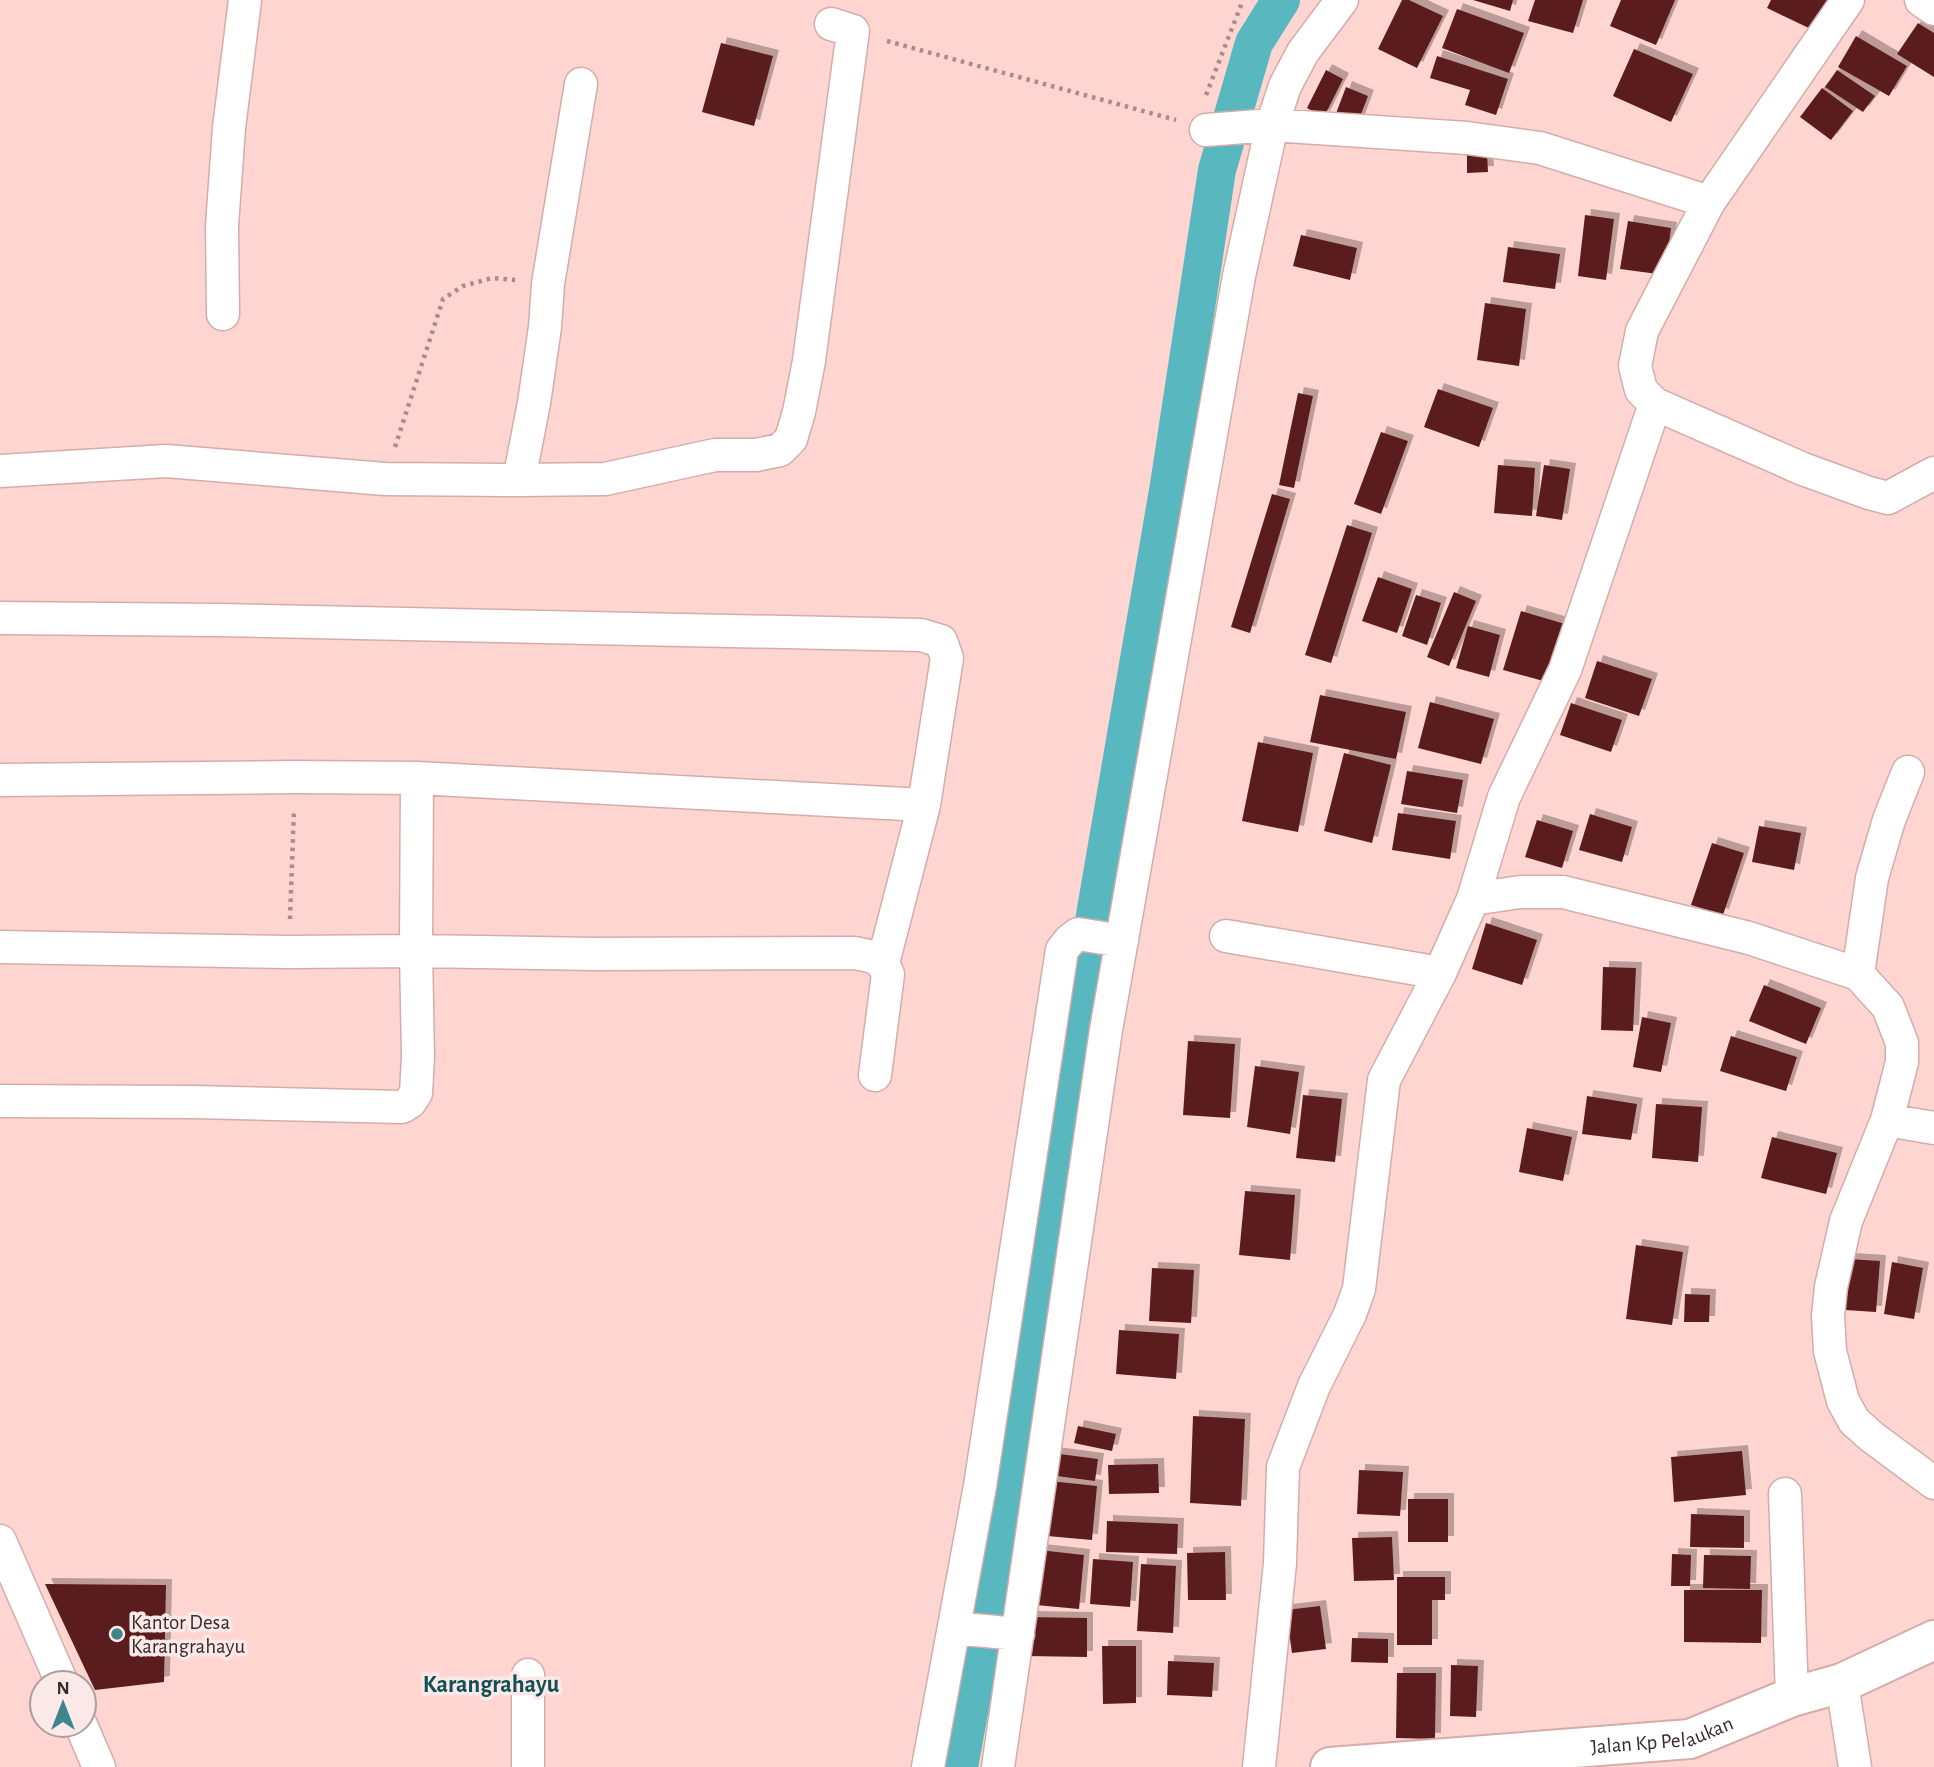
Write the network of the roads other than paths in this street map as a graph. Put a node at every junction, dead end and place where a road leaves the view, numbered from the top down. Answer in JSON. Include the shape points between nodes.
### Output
{"nodes":[{"id":1,"x":245,"y":0,"type":"edge"},
{"id":2,"x":1342,"y":0,"type":"edge"},
{"id":3,"x":1847,"y":0,"type":"edge"},
{"id":4,"x":1921,"y":0,"type":"edge"},
{"id":5,"x":1934,"y":9,"type":"edge"},
{"id":6,"x":842,"y":27,"type":"road end"},
{"id":7,"x":581,"y":84,"type":"dead end"},
{"id":8,"x":1258,"y":127,"type":"junction"},
{"id":9,"x":1200,"y":128,"type":"road end"},
{"id":10,"x":1709,"y":202,"type":"junction"},
{"id":11,"x":223,"y":314,"type":"dead end"},
{"id":12,"x":1655,"y":404,"type":"junction"},
{"id":13,"x":0,"y":471,"type":"edge"},
{"id":14,"x":1934,"y":473,"type":"edge"},
{"id":15,"x":519,"y":480,"type":"junction"},
{"id":16,"x":0,"y":618,"type":"edge"},
{"id":17,"x":1908,"y":772,"type":"dead end"},
{"id":18,"x":417,"y":778,"type":"junction"},
{"id":19,"x":0,"y":780,"type":"edge"},
{"id":20,"x":924,"y":806,"type":"junction"},
{"id":21,"x":1473,"y":899,"type":"junction"},
{"id":22,"x":1226,"y":936,"type":"dead end"},
{"id":23,"x":1117,"y":940,"type":"junction"},
{"id":24,"x":0,"y":947,"type":"edge"},
{"id":25,"x":416,"y":951,"type":"junction"},
{"id":26,"x":883,"y":963,"type":"junction"},
{"id":27,"x":1440,"y":973,"type":"junction"},
{"id":28,"x":1857,"y":974,"type":"junction"},
{"id":29,"x":875,"y":1075,"type":"dead end"},
{"id":30,"x":0,"y":1101,"type":"edge"},
{"id":31,"x":1887,"y":1119,"type":"junction"},
{"id":32,"x":1934,"y":1128,"type":"edge"},
{"id":33,"x":1934,"y":1483,"type":"edge"},
{"id":34,"x":1785,"y":1494,"type":"dead end"},
{"id":35,"x":0,"y":1541,"type":"edge"},
{"id":36,"x":954,"y":1628,"type":"junction"},
{"id":37,"x":1017,"y":1634,"type":"junction"},
{"id":38,"x":1934,"y":1640,"type":"edge"},
{"id":39,"x":56,"y":1669,"type":"edge"},
{"id":40,"x":528,"y":1675,"type":"dead end"},
{"id":41,"x":1842,"y":1683,"type":"junction"},
{"id":42,"x":1792,"y":1698,"type":"junction"},
{"id":43,"x":86,"y":1739,"type":"edge"},
{"id":44,"x":99,"y":1767,"type":"edge"},
{"id":45,"x":527,"y":1767,"type":"edge"},
{"id":46,"x":928,"y":1767,"type":"edge"},
{"id":47,"x":998,"y":1767,"type":"edge"},
{"id":48,"x":1259,"y":1767,"type":"edge"},
{"id":49,"x":1330,"y":1767,"type":"edge"},
{"id":50,"x":1336,"y":1767,"type":"edge"},
{"id":51,"x":1855,"y":1767,"type":"edge"}],
"edges":[{"from":1,"to":11,"type":"street","via":[[222,226]]},
{"from":2,"to":8,"type":"street","via":[[1303,52]]},
{"from":3,"to":10,"type":"street"},
{"from":4,"to":5,"type":"street"},
{"from":6,"to":15,"type":"street","via":[[809,361],[792,439],[780,450],[715,455],[605,478]]},
{"from":7,"to":15,"type":"street"},
{"from":8,"to":9,"type":"street"},
{"from":8,"to":10,"type":"street","via":[[1467,138],[1539,148]]},
{"from":8,"to":23,"type":"street","via":[[1239,276]]},
{"from":10,"to":12,"type":"street","via":[[1642,331],[1635,366],[1641,390]]},
{"from":12,"to":14,"type":"street","via":[[1803,469],[1888,498]]},
{"from":12,"to":21,"type":"street","via":[[1565,670],[1504,797]]},
{"from":13,"to":15,"type":"street","via":[[166,461],[385,478]]},
{"from":16,"to":20,"type":"street","via":[[921,635],[941,641],[947,658]]},
{"from":17,"to":28,"type":"street","via":[[1872,878]]},
{"from":18,"to":19,"type":"street"},
{"from":18,"to":20,"type":"street"},
{"from":18,"to":25,"type":"street"},
{"from":20,"to":26,"type":"street"},
{"from":21,"to":27,"type":"street"},
{"from":21,"to":28,"type":"street","via":[[1563,892],[1749,938]]},
{"from":22,"to":27,"type":"street"},
{"from":23,"to":36,"type":"street","via":[[1078,934],[1062,950]]},
{"from":23,"to":37,"type":"street"},
{"from":24,"to":25,"type":"street"},
{"from":25,"to":26,"type":"street","via":[[855,953]]},
{"from":25,"to":30,"type":"street","via":[[416,1093],[402,1107]]},
{"from":26,"to":29,"type":"street","via":[[888,974]]},
{"from":27,"to":48,"type":"street","via":[[1384,1080],[1359,1289],[1283,1467],[1280,1563]]},
{"from":28,"to":31,"type":"street","via":[[1888,1007],[1902,1043],[1902,1062]]},
{"from":31,"to":32,"type":"street"},
{"from":31,"to":33,"type":"street","via":[[1846,1221],[1831,1287],[1830,1351],[1843,1401],[1854,1421]]},
{"from":34,"to":42,"type":"street"},
{"from":35,"to":39,"type":"street"},
{"from":36,"to":37,"type":"street"},
{"from":36,"to":46,"type":"street"},
{"from":37,"to":47,"type":"street"},
{"from":38,"to":41,"type":"street","name":"Jalan Kp Pelaukan"},
{"from":40,"to":45,"type":"street"},
{"from":41,"to":42,"type":"street","name":"Jalan Kp Pelaukan"},
{"from":41,"to":51,"type":"street"},
{"from":42,"to":50,"type":"street","name":"Jalan Kp Pelaukan","via":[[1690,1738]]},
{"from":43,"to":44,"type":"street"},
{"from":49,"to":50,"type":"street","name":"Jalan Kp Pelaukan"}]}
